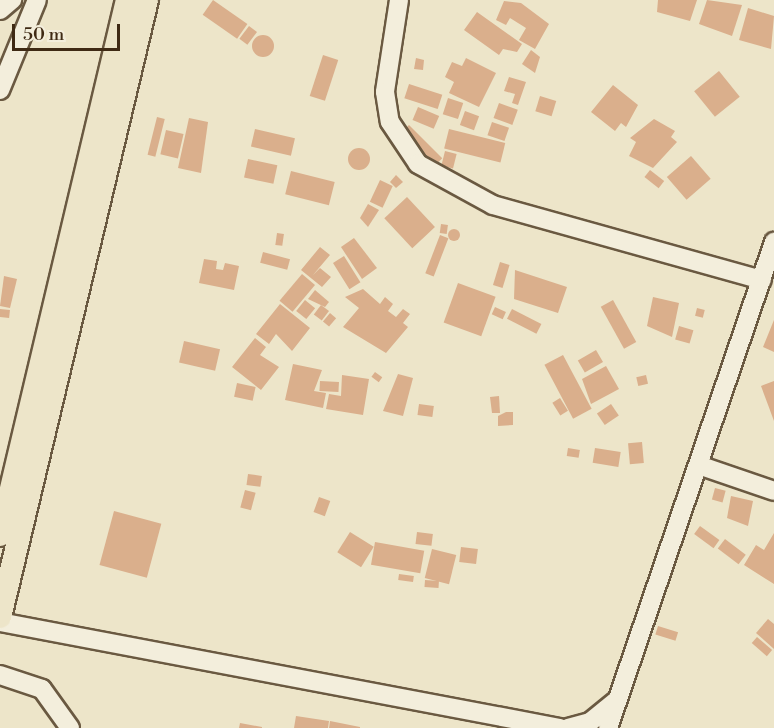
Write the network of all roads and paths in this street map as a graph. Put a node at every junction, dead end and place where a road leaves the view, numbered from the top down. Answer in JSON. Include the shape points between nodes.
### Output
{"nodes":[{"id":1,"x":12,"y":0,"type":"edge"},
{"id":2,"x":37,"y":0,"type":"edge"},
{"id":3,"x":127,"y":0,"type":"edge"},
{"id":4,"x":147,"y":0,"type":"edge"},
{"id":5,"x":399,"y":0,"type":"edge"},
{"id":6,"x":0,"y":10,"type":"edge"},
{"id":7,"x":0,"y":90,"type":"edge"},
{"id":8,"x":774,"y":242,"type":"edge"},
{"id":9,"x":762,"y":280,"type":"junction"},
{"id":10,"x":701,"y":466,"type":"junction"},
{"id":11,"x":774,"y":491,"type":"edge"},
{"id":12,"x":0,"y":535,"type":"edge"},
{"id":13,"x":0,"y":616,"type":"edge"},
{"id":14,"x":0,"y":622,"type":"edge"},
{"id":15,"x":0,"y":675,"type":"edge"},
{"id":16,"x":615,"y":702,"type":"junction"},
{"id":17,"x":70,"y":728,"type":"edge"},
{"id":18,"x":560,"y":728,"type":"edge"},
{"id":19,"x":568,"y":728,"type":"edge"},
{"id":20,"x":608,"y":728,"type":"edge"}],
"edges":[{"from":1,"to":6,"type":"street"},
{"from":2,"to":7,"type":"street"},
{"from":3,"to":12,"type":"main road"},
{"from":4,"to":13,"type":"main road"},
{"from":5,"to":9,"type":"street","via":[[385,92],[390,122],[418,164],[493,205]]},
{"from":8,"to":9,"type":"street"},
{"from":9,"to":10,"type":"street"},
{"from":10,"to":11,"type":"street"},
{"from":10,"to":16,"type":"street"},
{"from":14,"to":18,"type":"street"},
{"from":15,"to":17,"type":"street","via":[[42,689]]},
{"from":16,"to":19,"type":"street","via":[[590,722]]},
{"from":16,"to":20,"type":"street"}]}
